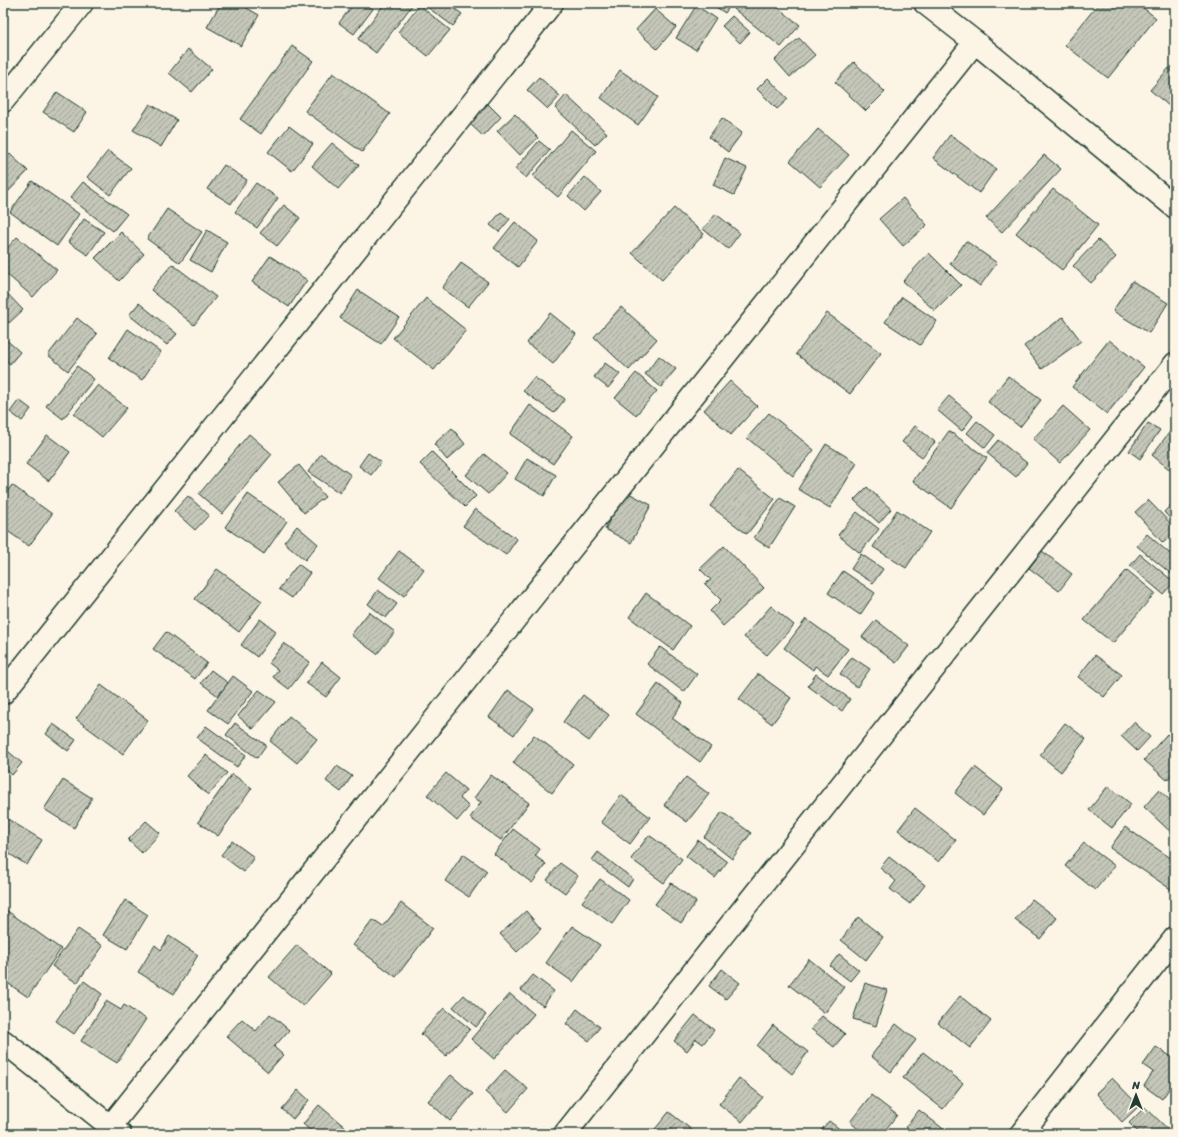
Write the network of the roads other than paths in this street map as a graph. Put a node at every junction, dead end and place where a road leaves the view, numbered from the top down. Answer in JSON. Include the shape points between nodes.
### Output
{"nodes":[{"id":1,"x":82,"y":3,"type":"edge"},
{"id":2,"x":552,"y":3,"type":"edge"},
{"id":3,"x":925,"y":3,"type":"edge"},
{"id":4,"x":976,"y":42,"type":"junction"},
{"id":5,"x":3,"y":101,"type":"edge"},
{"id":6,"x":1175,"y":207,"type":"edge"},
{"id":7,"x":1175,"y":364,"type":"edge"},
{"id":8,"x":3,"y":693,"type":"edge"},
{"id":9,"x":1175,"y":938,"type":"edge"},
{"id":10,"x":3,"y":1041,"type":"edge"},
{"id":11,"x":115,"y":1130,"type":"edge"},
{"id":12,"x":565,"y":1134,"type":"edge"},
{"id":13,"x":1021,"y":1134,"type":"edge"}],
"edges":[{"from":1,"to":5,"type":"street"},
{"from":2,"to":8,"type":"street"},
{"from":3,"to":4,"type":"street"},
{"from":4,"to":6,"type":"street"},
{"from":4,"to":11,"type":"street"},
{"from":7,"to":12,"type":"street"},
{"from":9,"to":13,"type":"street"},
{"from":10,"to":11,"type":"street"}]}
